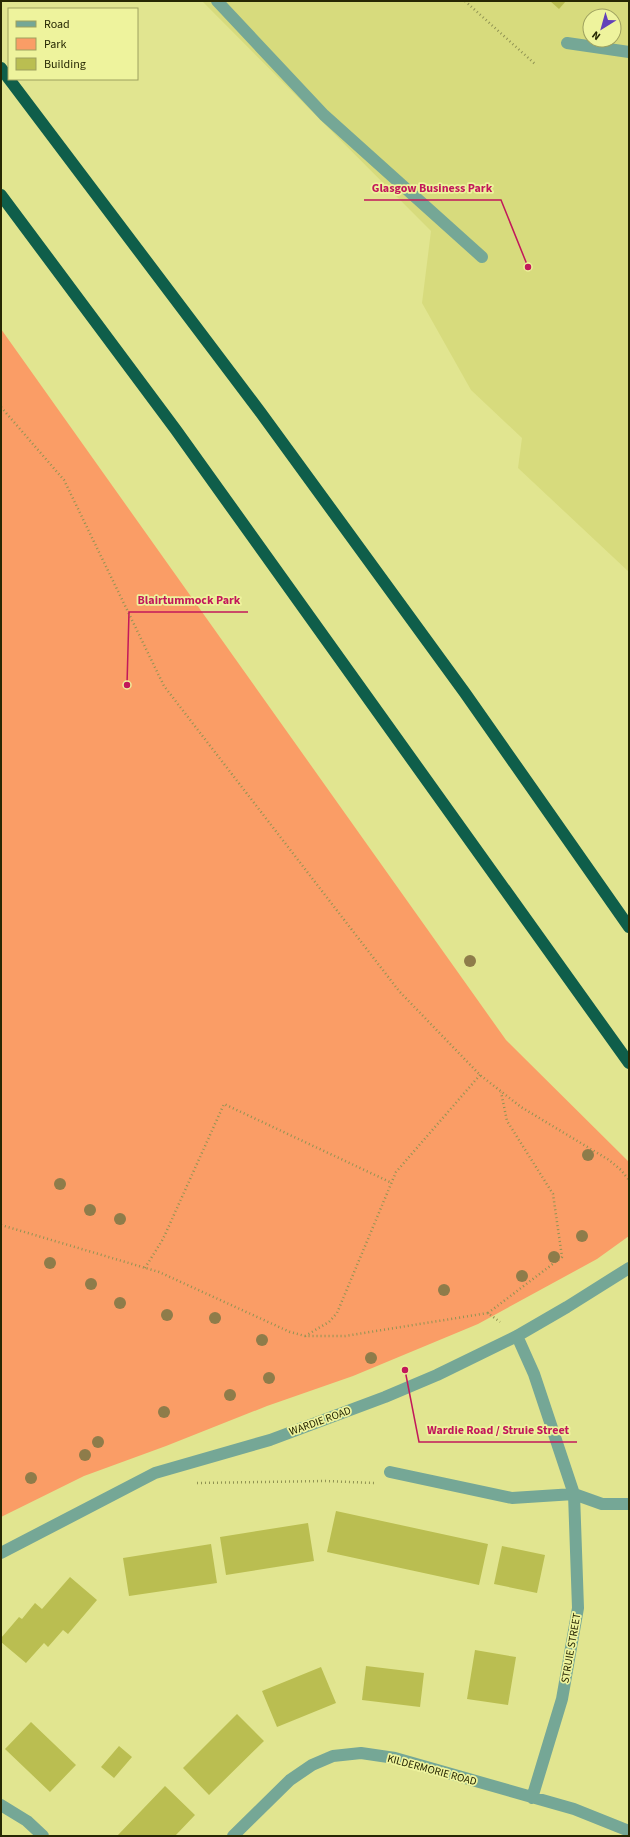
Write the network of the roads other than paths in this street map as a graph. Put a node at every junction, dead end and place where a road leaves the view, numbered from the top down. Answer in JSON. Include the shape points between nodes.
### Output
{"nodes":[{"id":1,"x":216,"y":1,"type":"edge"},
{"id":2,"x":567,"y":43,"type":"dead end"},
{"id":3,"x":629,"y":52,"type":"edge"},
{"id":4,"x":1,"y":68,"type":"edge"},
{"id":5,"x":8,"y":78,"type":"edge"},
{"id":6,"x":10,"y":80,"type":"edge"},
{"id":7,"x":1,"y":195,"type":"edge"},
{"id":8,"x":482,"y":257,"type":"dead end"},
{"id":9,"x":629,"y":927,"type":"edge"},
{"id":10,"x":629,"y":1063,"type":"edge"},
{"id":11,"x":629,"y":1268,"type":"edge"},
{"id":12,"x":517,"y":1336,"type":"junction"},
{"id":13,"x":390,"y":1472,"type":"road end"},
{"id":14,"x":574,"y":1494,"type":"junction"},
{"id":15,"x":629,"y":1504,"type":"edge"},
{"id":16,"x":1,"y":1554,"type":"edge"},
{"id":17,"x":532,"y":1798,"type":"junction"},
{"id":18,"x":1,"y":1805,"type":"edge"},
{"id":19,"x":629,"y":1831,"type":"edge"},
{"id":20,"x":43,"y":1836,"type":"edge"},
{"id":21,"x":233,"y":1836,"type":"edge"}],
"edges":[{"from":1,"to":8,"type":"street","via":[[324,115]]},
{"from":2,"to":3,"type":"street"},
{"from":4,"to":5,"type":"highway"},
{"from":6,"to":9,"type":"highway","via":[[266,419],[465,693]]},
{"from":7,"to":10,"type":"highway","via":[[176,430]]},
{"from":11,"to":12,"type":"street","name":"WARDIE ROAD"},
{"from":12,"to":14,"type":"street","name":"STRUIE STREET","via":[[534,1374]]},
{"from":12,"to":16,"type":"street","name":"WARDIE ROAD","via":[[385,1397],[270,1440],[155,1473]]},
{"from":13,"to":14,"type":"street","via":[[512,1498]]},
{"from":14,"to":15,"type":"street","via":[[602,1504]]},
{"from":14,"to":17,"type":"street","name":"STRUIE STREET","via":[[578,1608],[562,1699]]},
{"from":17,"to":19,"type":"street","name":"KILDERMORIE ROAD","via":[[574,1809]]},
{"from":17,"to":21,"type":"street","name":"KILDERMORIE ROAD","via":[[395,1758],[361,1753],[333,1756],[312,1765],[290,1780]]},
{"from":18,"to":20,"type":"street","via":[[27,1821]]}]}
